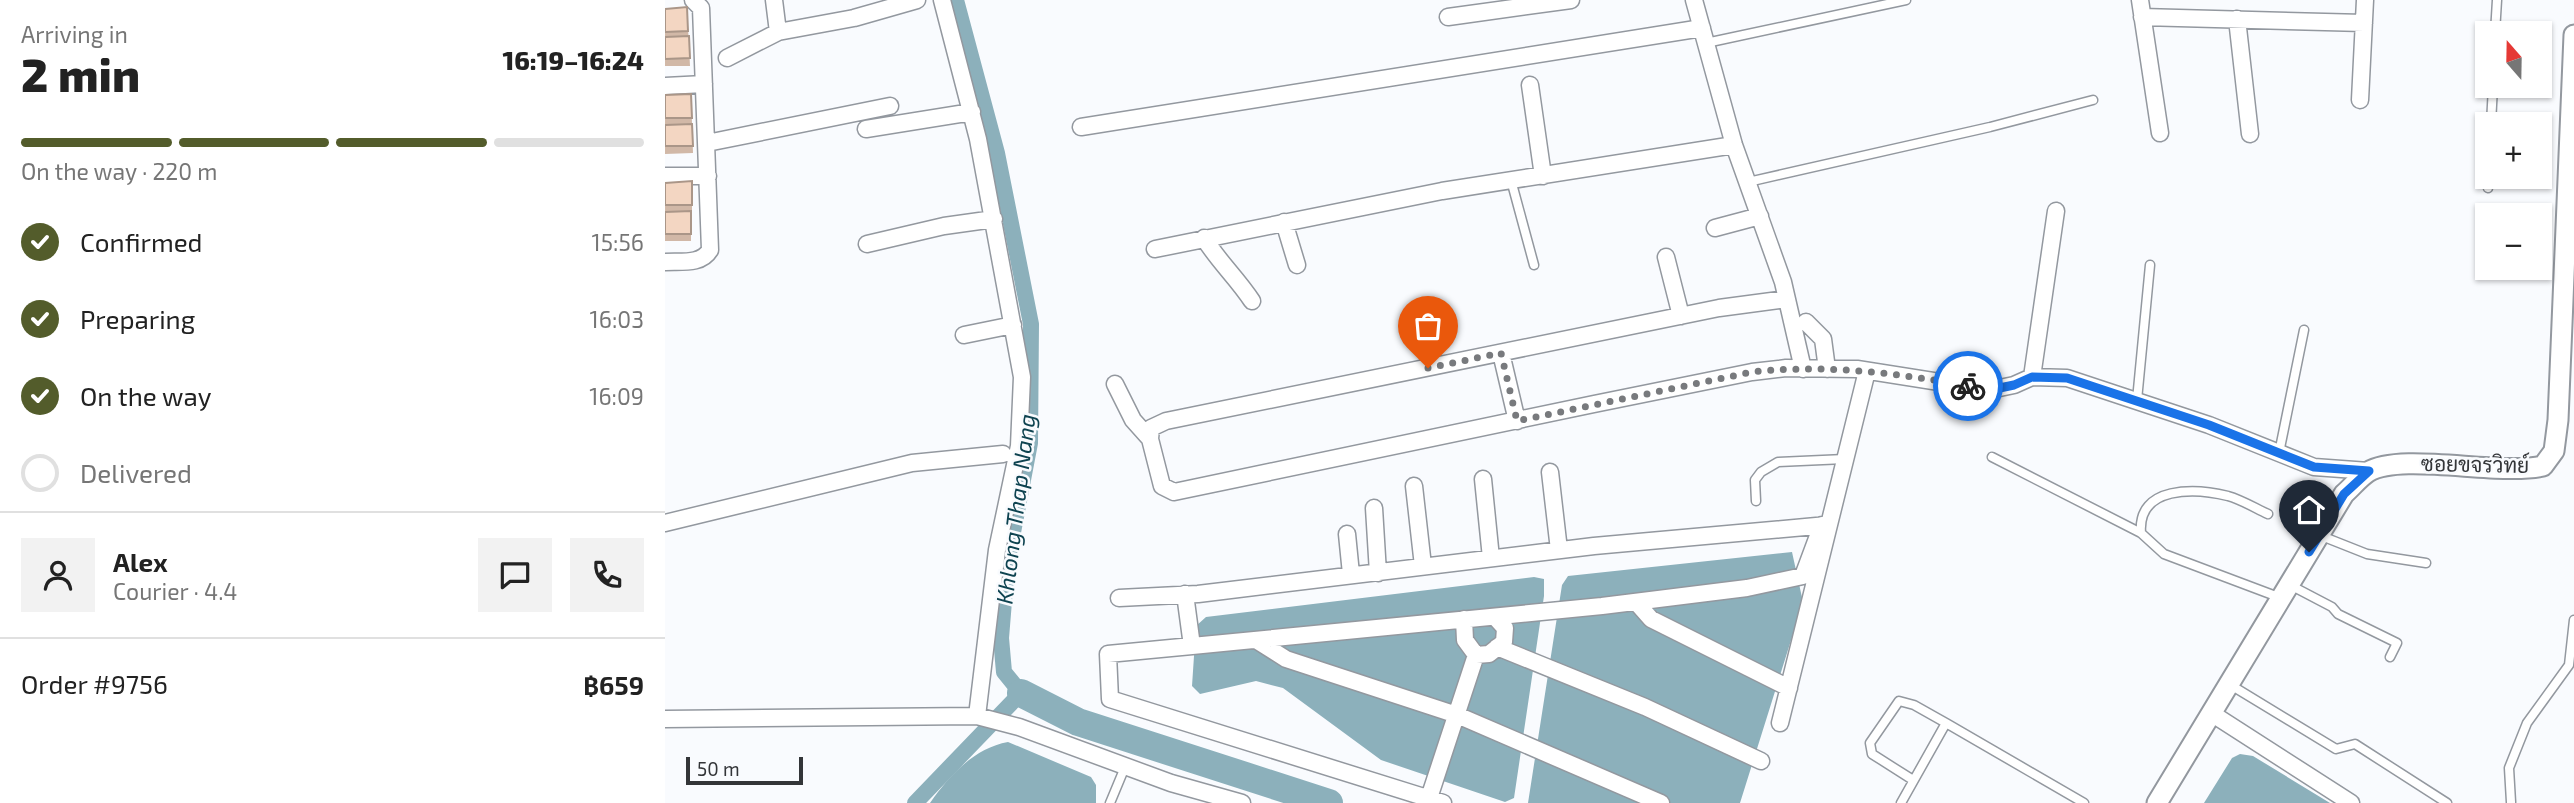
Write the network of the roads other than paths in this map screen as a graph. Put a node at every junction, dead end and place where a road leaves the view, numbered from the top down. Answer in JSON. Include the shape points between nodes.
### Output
{"nodes":[{"id":1,"x":693,"y":0,"type":"edge"},
{"id":2,"x":774,"y":0,"type":"edge"},
{"id":3,"x":917,"y":0,"type":"edge"},
{"id":4,"x":942,"y":0,"type":"edge"},
{"id":5,"x":1571,"y":0,"type":"edge"},
{"id":6,"x":1694,"y":0,"type":"edge"},
{"id":7,"x":1906,"y":0,"type":"edge"},
{"id":8,"x":2140,"y":0,"type":"edge"},
{"id":9,"x":2365,"y":0,"type":"edge"},
{"id":10,"x":2497,"y":0,"type":"edge"},
{"id":11,"x":1475,"y":6,"type":"edge"},
{"id":12,"x":1448,"y":17,"type":"dead end"},
{"id":13,"x":2142,"y":17,"type":"junction"},
{"id":14,"x":2237,"y":19,"type":"junction"},
{"id":15,"x":2496,"y":21,"type":"edge"},
{"id":16,"x":2364,"y":23,"type":"junction"},
{"id":17,"x":778,"y":32,"type":"junction"},
{"id":18,"x":1704,"y":35,"type":"junction"},
{"id":19,"x":2574,"y":35,"type":"edge"},
{"id":20,"x":727,"y":58,"type":"dead end"},
{"id":21,"x":704,"y":84,"type":"junction"},
{"id":22,"x":1530,"y":85,"type":"dead end"},
{"id":23,"x":665,"y":86,"type":"edge"},
{"id":24,"x":2093,"y":100,"type":"dead end"},
{"id":25,"x":2360,"y":100,"type":"dead end"},
{"id":26,"x":890,"y":106,"type":"dead end"},
{"id":27,"x":972,"y":112,"type":"junction"},
{"id":28,"x":1081,"y":127,"type":"dead end"},
{"id":29,"x":866,"y":130,"type":"dead end"},
{"id":30,"x":2160,"y":133,"type":"dead end"},
{"id":31,"x":2250,"y":134,"type":"dead end"},
{"id":32,"x":707,"y":143,"type":"junction"},
{"id":33,"x":1734,"y":145,"type":"junction"},
{"id":34,"x":2571,"y":174,"type":"edge"},
{"id":35,"x":665,"y":176,"type":"edge"},
{"id":36,"x":708,"y":176,"type":"junction"},
{"id":37,"x":1543,"y":176,"type":"junction"},
{"id":38,"x":1511,"y":180,"type":"junction"},
{"id":39,"x":1748,"y":182,"type":"junction"},
{"id":40,"x":2056,"y":211,"type":"dead end"},
{"id":41,"x":1760,"y":216,"type":"junction"},
{"id":42,"x":994,"y":219,"type":"junction"},
{"id":43,"x":1284,"y":222,"type":"junction"},
{"id":44,"x":1715,"y":228,"type":"dead end"},
{"id":45,"x":1203,"y":238,"type":"junction"},
{"id":46,"x":867,"y":244,"type":"dead end"},
{"id":47,"x":1154,"y":249,"type":"dead end"},
{"id":48,"x":1666,"y":257,"type":"dead end"},
{"id":49,"x":665,"y":262,"type":"edge"},
{"id":50,"x":1297,"y":265,"type":"dead end"},
{"id":51,"x":1534,"y":265,"type":"dead end"},
{"id":52,"x":2150,"y":265,"type":"dead end"},
{"id":53,"x":1787,"y":299,"type":"junction"},
{"id":54,"x":1252,"y":301,"type":"dead end"},
{"id":55,"x":1681,"y":316,"type":"junction"},
{"id":56,"x":1806,"y":322,"type":"dead end"},
{"id":57,"x":1013,"y":325,"type":"junction"},
{"id":58,"x":2304,"y":330,"type":"dead end"},
{"id":59,"x":964,"y":335,"type":"dead end"},
{"id":60,"x":1501,"y":353,"type":"junction"},
{"id":61,"x":1803,"y":369,"type":"junction"},
{"id":62,"x":1827,"y":369,"type":"junction"},
{"id":63,"x":1867,"y":371,"type":"junction"},
{"id":64,"x":2032,"y":377,"type":"junction"},
{"id":65,"x":1115,"y":384,"type":"dead end"},
{"id":66,"x":2137,"y":400,"type":"junction"},
{"id":67,"x":1517,"y":421,"type":"junction"},
{"id":68,"x":1150,"y":439,"type":"junction"},
{"id":69,"x":2279,"y":453,"type":"junction"},
{"id":70,"x":1003,"y":454,"type":"dead end"},
{"id":71,"x":1992,"y":457,"type":"dead end"},
{"id":72,"x":1845,"y":458,"type":"junction"},
{"id":73,"x":2369,"y":471,"type":"junction"},
{"id":74,"x":1550,"y":472,"type":"dead end"},
{"id":75,"x":1483,"y":479,"type":"dead end"},
{"id":76,"x":1414,"y":486,"type":"dead end"},
{"id":77,"x":1756,"y":501,"type":"dead end"},
{"id":78,"x":1374,"y":508,"type":"dead end"},
{"id":79,"x":2268,"y":514,"type":"dead end"},
{"id":80,"x":665,"y":523,"type":"edge"},
{"id":81,"x":1825,"y":525,"type":"junction"},
{"id":82,"x":2141,"y":533,"type":"junction"},
{"id":83,"x":1347,"y":534,"type":"dead end"},
{"id":84,"x":2319,"y":535,"type":"junction"},
{"id":85,"x":1559,"y":550,"type":"junction"},
{"id":86,"x":1491,"y":558,"type":"junction"},
{"id":87,"x":2426,"y":563,"type":"dead end"},
{"id":88,"x":1423,"y":566,"type":"junction"},
{"id":89,"x":1377,"y":573,"type":"junction"},
{"id":90,"x":1351,"y":574,"type":"junction"},
{"id":91,"x":2285,"y":591,"type":"junction"},
{"id":92,"x":1185,"y":594,"type":"junction"},
{"id":93,"x":1119,"y":598,"type":"dead end"},
{"id":94,"x":1636,"y":602,"type":"junction"},
{"id":95,"x":1495,"y":617,"type":"junction"},
{"id":96,"x":1464,"y":620,"type":"junction"},
{"id":97,"x":2574,"y":620,"type":"edge"},
{"id":98,"x":1256,"y":640,"type":"junction"},
{"id":99,"x":1192,"y":646,"type":"junction"},
{"id":100,"x":1497,"y":648,"type":"junction"},
{"id":101,"x":1476,"y":655,"type":"junction"},
{"id":102,"x":2390,"y":657,"type":"dead end"},
{"id":103,"x":2571,"y":665,"type":"edge"},
{"id":104,"x":2229,"y":684,"type":"junction"},
{"id":105,"x":1789,"y":688,"type":"junction"},
{"id":106,"x":2211,"y":713,"type":"junction"},
{"id":107,"x":1457,"y":715,"type":"junction"},
{"id":108,"x":977,"y":716,"type":"junction"},
{"id":109,"x":665,"y":719,"type":"edge"},
{"id":110,"x":1780,"y":723,"type":"dead end"},
{"id":111,"x":1947,"y":723,"type":"junction"},
{"id":112,"x":1761,"y":761,"type":"dead end"},
{"id":113,"x":1125,"y":767,"type":"junction"},
{"id":114,"x":1913,"y":780,"type":"junction"},
{"id":115,"x":1436,"y":800,"type":"edge"},
{"id":116,"x":2511,"y":802,"type":"edge"},
{"id":117,"x":1110,"y":803,"type":"edge"},
{"id":118,"x":1242,"y":803,"type":"edge"},
{"id":119,"x":1661,"y":803,"type":"edge"},
{"id":120,"x":1901,"y":803,"type":"edge"},
{"id":121,"x":2084,"y":803,"type":"edge"},
{"id":122,"x":2157,"y":803,"type":"edge"},
{"id":123,"x":2351,"y":803,"type":"edge"},
{"id":124,"x":2447,"y":803,"type":"edge"}],
"edges":[{"from":1,"to":21,"type":"street","via":[[701,8]]},
{"from":2,"to":17,"type":"street"},
{"from":3,"to":17,"type":"street"},
{"from":4,"to":27,"type":"street"},
{"from":5,"to":11,"type":"street"},
{"from":6,"to":18,"type":"street"},
{"from":7,"to":18,"type":"lane"},
{"from":8,"to":13,"type":"street"},
{"from":9,"to":16,"type":"street"},
{"from":10,"to":15,"type":"lane"},
{"from":11,"to":12,"type":"street"},
{"from":13,"to":14,"type":"street"},
{"from":13,"to":30,"type":"street"},
{"from":14,"to":16,"type":"street"},
{"from":14,"to":31,"type":"street"},
{"from":16,"to":25,"type":"street"},
{"from":17,"to":20,"type":"street"},
{"from":18,"to":28,"type":"street"},
{"from":18,"to":33,"type":"street"},
{"from":19,"to":34,"type":"street","name":"ซอยขจรวิทย์"},
{"from":21,"to":23,"type":"street"},
{"from":21,"to":32,"type":"street"},
{"from":22,"to":37,"type":"street"},
{"from":24,"to":39,"type":"lane"},
{"from":26,"to":32,"type":"street"},
{"from":27,"to":29,"type":"street"},
{"from":27,"to":42,"type":"street"},
{"from":32,"to":36,"type":"street"},
{"from":33,"to":37,"type":"street"},
{"from":33,"to":39,"type":"street"},
{"from":34,"to":73,"type":"street","name":"ซอยขจรวิทย์","via":[[2554,451],[2543,466],[2522,470],[2396,464]]},
{"from":35,"to":36,"type":"street"},
{"from":36,"to":49,"type":"street","via":[[710,250],[697,260]]},
{"from":37,"to":38,"type":"street"},
{"from":38,"to":43,"type":"street"},
{"from":38,"to":51,"type":"lane"},
{"from":39,"to":41,"type":"street"},
{"from":40,"to":64,"type":"street"},
{"from":41,"to":44,"type":"street"},
{"from":41,"to":53,"type":"street"},
{"from":42,"to":46,"type":"street"},
{"from":42,"to":57,"type":"street"},
{"from":43,"to":45,"type":"street"},
{"from":43,"to":50,"type":"street"},
{"from":45,"to":47,"type":"street"},
{"from":45,"to":54,"type":"street"},
{"from":48,"to":55,"type":"street"},
{"from":52,"to":66,"type":"lane"},
{"from":53,"to":55,"type":"street"},
{"from":53,"to":61,"type":"street"},
{"from":55,"to":60,"type":"street"},
{"from":56,"to":62,"type":"street","via":[[1824,342]]},
{"from":57,"to":59,"type":"street"},
{"from":57,"to":108,"type":"street","via":[[1022,377],[1019,446],[997,550]]},
{"from":58,"to":69,"type":"lane"},
{"from":60,"to":67,"type":"street"},
{"from":60,"to":68,"type":"street","via":[[1166,421],[1151,428]]},
{"from":61,"to":62,"type":"street"},
{"from":61,"to":67,"type":"street","via":[[1752,372]]},
{"from":62,"to":63,"type":"street"},
{"from":63,"to":64,"type":"street","via":[[1990,390]]},
{"from":63,"to":72,"type":"street"},
{"from":64,"to":66,"type":"street","via":[[2067,378]]},
{"from":65,"to":68,"type":"street","via":[[1133,420]]},
{"from":66,"to":69,"type":"street"},
{"from":67,"to":68,"type":"street","via":[[1174,492],[1162,485]]},
{"from":69,"to":73,"type":"street","via":[[2324,470]]},
{"from":70,"to":80,"type":"street","via":[[912,463]]},
{"from":71,"to":82,"type":"lane"},
{"from":72,"to":77,"type":"lane","via":[[1778,462],[1755,480]]},
{"from":72,"to":81,"type":"street"},
{"from":73,"to":84,"type":"street","via":[[2344,494]]},
{"from":74,"to":85,"type":"street"},
{"from":75,"to":86,"type":"street"},
{"from":76,"to":88,"type":"street"},
{"from":78,"to":89,"type":"street"},
{"from":79,"to":82,"type":"lane","via":[[2231,497],[2185,491],[2150,502],[2140,523]]},
{"from":81,"to":85,"type":"street"},
{"from":81,"to":94,"type":"street","via":[[1803,576]]},
{"from":81,"to":105,"type":"street","via":[[1813,599]]},
{"from":82,"to":91,"type":"lane","via":[[2164,554]]},
{"from":83,"to":90,"type":"street"},
{"from":84,"to":87,"type":"lane","via":[[2367,555]]},
{"from":84,"to":91,"type":"street"},
{"from":85,"to":86,"type":"street"},
{"from":86,"to":88,"type":"street"},
{"from":88,"to":89,"type":"street"},
{"from":89,"to":90,"type":"street"},
{"from":90,"to":92,"type":"street"},
{"from":91,"to":102,"type":"lane","via":[[2332,607],[2337,614],[2397,643]]},
{"from":91,"to":104,"type":"street"},
{"from":92,"to":93,"type":"street"},
{"from":92,"to":99,"type":"street"},
{"from":94,"to":95,"type":"street"},
{"from":94,"to":105,"type":"street","via":[[1651,619]]},
{"from":95,"to":96,"type":"street"},
{"from":95,"to":100,"type":"street","via":[[1504,628],[1504,642]]},
{"from":96,"to":98,"type":"street"},
{"from":96,"to":101,"type":"street","via":[[1465,640]]},
{"from":97,"to":103,"type":"lane"},
{"from":98,"to":99,"type":"street"},
{"from":98,"to":107,"type":"street","via":[[1286,659]]},
{"from":99,"to":115,"type":"street","via":[[1108,654],[1109,699]]},
{"from":100,"to":101,"type":"street"},
{"from":100,"to":112,"type":"street","via":[[1645,707]]},
{"from":101,"to":107,"type":"street"},
{"from":103,"to":116,"type":"lane","via":[[2528,723],[2509,768]]},
{"from":104,"to":106,"type":"street"},
{"from":104,"to":124,"type":"lane","via":[[2336,750],[2355,744]]},
{"from":105,"to":110,"type":"street"},
{"from":106,"to":122,"type":"street"},
{"from":106,"to":123,"type":"street"},
{"from":107,"to":115,"type":"street"},
{"from":107,"to":119,"type":"street"},
{"from":108,"to":109,"type":"street"},
{"from":108,"to":113,"type":"street"},
{"from":111,"to":114,"type":"lane"},
{"from":111,"to":114,"type":"lane","via":[[1899,701],[1870,743],[1872,754]]},
{"from":111,"to":121,"type":"lane"},
{"from":113,"to":117,"type":"lane"},
{"from":113,"to":118,"type":"street"},
{"from":114,"to":120,"type":"lane"}]}
